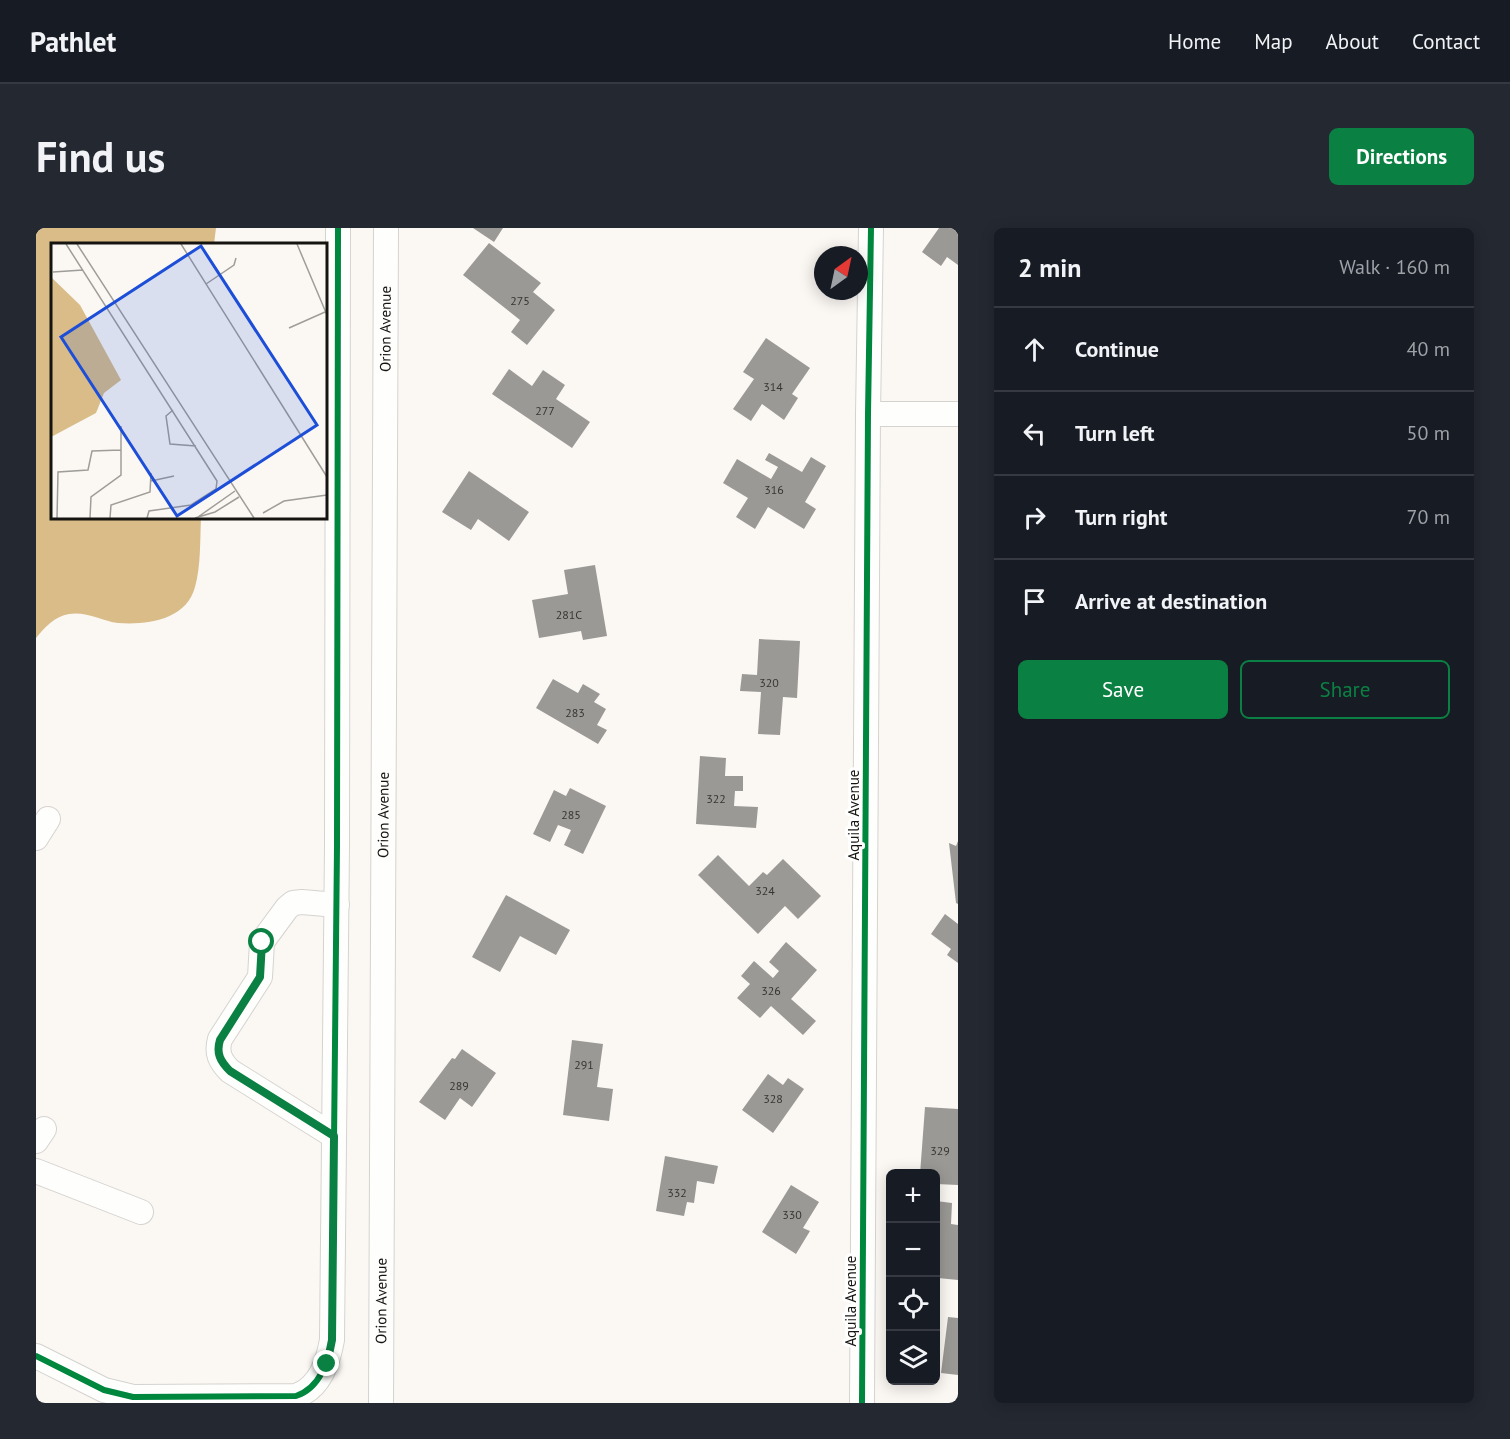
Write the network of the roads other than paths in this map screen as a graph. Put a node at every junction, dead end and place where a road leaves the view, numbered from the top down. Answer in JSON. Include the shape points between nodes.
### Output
{"nodes":[{"id":1,"x":338,"y":228,"type":"edge"},
{"id":2,"x":386,"y":228,"type":"edge"},
{"id":3,"x":871,"y":228,"type":"edge"},
{"id":4,"x":868,"y":414,"type":"junction"},
{"id":5,"x":958,"y":414,"type":"edge"},
{"id":6,"x":336,"y":905,"type":"junction"},
{"id":7,"x":334,"y":1136,"type":"junction"},
{"id":8,"x":36,"y":1171,"type":"edge"},
{"id":9,"x":141,"y":1212,"type":"dead end"},
{"id":10,"x":36,"y":1356,"type":"edge"},
{"id":11,"x":122,"y":1399,"type":"edge"},
{"id":12,"x":381,"y":1403,"type":"edge"},
{"id":13,"x":862,"y":1403,"type":"edge"}],
"edges":[{"from":1,"to":6,"type":"street"},
{"from":2,"to":12,"type":"street","name":"Orion Avenue"},
{"from":3,"to":4,"type":"street","name":"Aquila Avenue"},
{"from":4,"to":5,"type":"street"},
{"from":4,"to":13,"type":"street","name":"Aquila Avenue"},
{"from":6,"to":7,"type":"street"},
{"from":6,"to":7,"type":"street","via":[[302,902],[286,908],[262,942],[260,977],[217,1051],[230,1071]]},
{"from":7,"to":11,"type":"street","via":[[332,1340],[327,1364],[307,1392],[297,1396]]},
{"from":8,"to":9,"type":"street"},
{"from":10,"to":11,"type":"street"}]}
